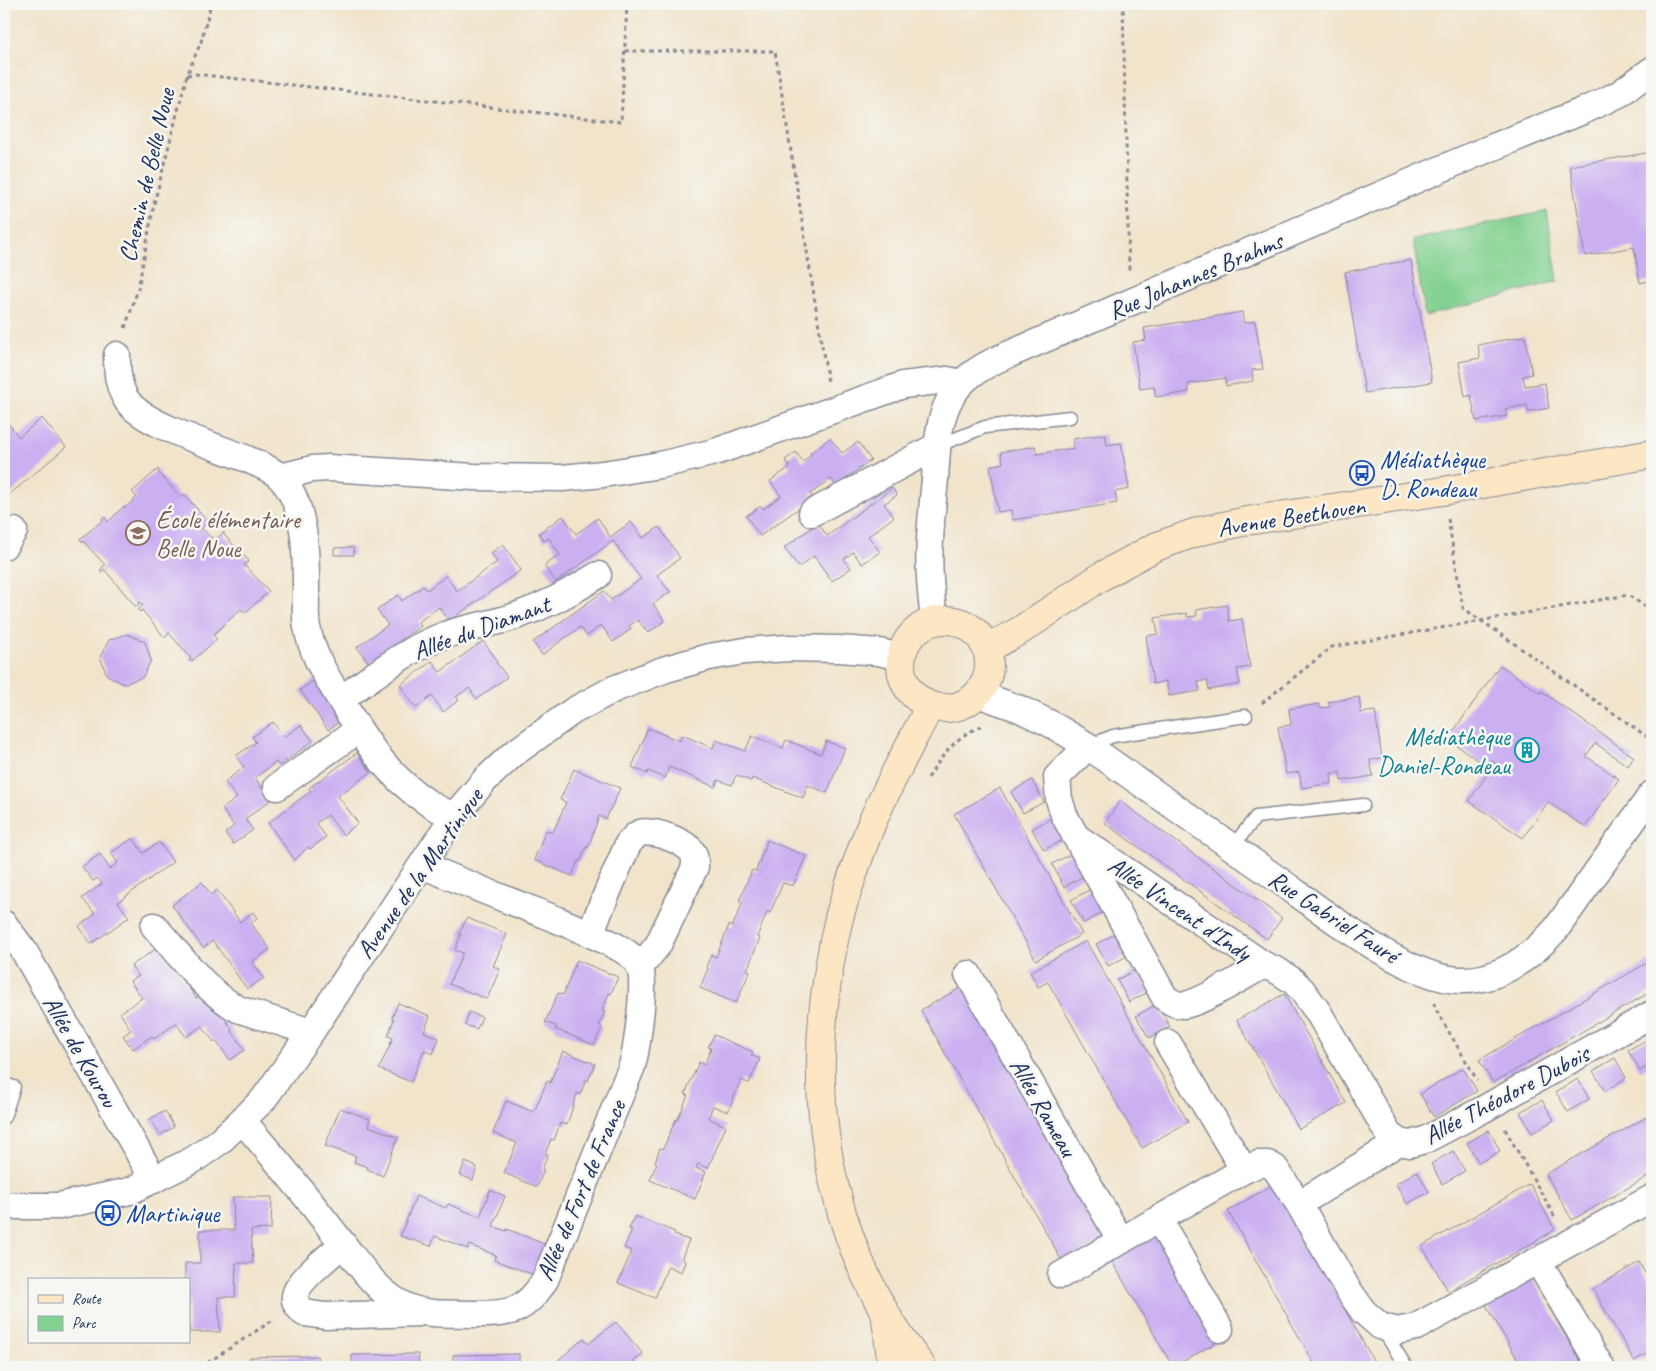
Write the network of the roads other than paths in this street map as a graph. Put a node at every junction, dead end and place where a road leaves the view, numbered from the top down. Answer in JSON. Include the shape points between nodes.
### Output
{"nodes":[{"id":1,"x":1652,"y":70,"type":"edge"},
{"id":2,"x":117,"y":355,"type":"road end"},
{"id":3,"x":961,"y":383,"type":"junction"},
{"id":4,"x":1070,"y":417,"type":"dead end"},
{"id":5,"x":937,"y":446,"type":"junction"},
{"id":6,"x":1652,"y":454,"type":"edge"},
{"id":7,"x":280,"y":477,"type":"junction"},
{"id":8,"x":812,"y":513,"type":"dead end"},
{"id":9,"x":598,"y":575,"type":"dead end"},
{"id":10,"x":934,"y":621,"type":"junction"},
{"id":11,"x":987,"y":649,"type":"junction"},
{"id":12,"x":901,"y":657,"type":"junction"},
{"id":13,"x":978,"y":694,"type":"junction"},
{"id":14,"x":340,"y":699,"type":"junction"},
{"id":15,"x":930,"y":706,"type":"junction"},
{"id":16,"x":1246,"y":716,"type":"road end"},
{"id":17,"x":358,"y":730,"type":"junction"},
{"id":18,"x":1088,"y":746,"type":"junction"},
{"id":19,"x":276,"y":787,"type":"dead end"},
{"id":20,"x":1652,"y":794,"type":"edge"},
{"id":21,"x":1363,"y":805,"type":"dead end"},
{"id":22,"x":454,"y":816,"type":"junction"},
{"id":23,"x":1075,"y":836,"type":"junction"},
{"id":24,"x":1232,"y":847,"type":"junction"},
{"id":25,"x":422,"y":865,"type":"junction"},
{"id":26,"x":4,"y":924,"type":"edge"},
{"id":27,"x":154,"y":926,"type":"dead end"},
{"id":28,"x":590,"y":933,"type":"junction"},
{"id":29,"x":1264,"y":965,"type":"junction"},
{"id":30,"x":640,"y":967,"type":"junction"},
{"id":31,"x":968,"y":974,"type":"dead end"},
{"id":32,"x":1652,"y":1014,"type":"edge"},
{"id":33,"x":311,"y":1032,"type":"junction"},
{"id":34,"x":1168,"y":1043,"type":"dead end"},
{"id":35,"x":4,"y":1084,"type":"edge"},
{"id":36,"x":4,"y":1117,"type":"edge"},
{"id":37,"x":243,"y":1121,"type":"junction"},
{"id":38,"x":1398,"y":1142,"type":"junction"},
{"id":39,"x":1244,"y":1170,"type":"junction"},
{"id":40,"x":154,"y":1180,"type":"junction"},
{"id":41,"x":1652,"y":1198,"type":"edge"},
{"id":42,"x":1299,"y":1204,"type":"junction"},
{"id":43,"x":4,"y":1206,"type":"edge"},
{"id":44,"x":1159,"y":1219,"type":"junction"},
{"id":45,"x":1121,"y":1241,"type":"junction"},
{"id":46,"x":343,"y":1244,"type":"junction"},
{"id":47,"x":1538,"y":1261,"type":"junction"},
{"id":48,"x":1061,"y":1275,"type":"dead end"},
{"id":49,"x":422,"y":1313,"type":"junction"},
{"id":50,"x":886,"y":1315,"type":"junction"},
{"id":51,"x":1389,"y":1328,"type":"junction"},
{"id":52,"x":1220,"y":1329,"type":"dead end"},
{"id":53,"x":885,"y":1367,"type":"edge"},
{"id":54,"x":892,"y":1367,"type":"edge"},
{"id":55,"x":922,"y":1367,"type":"edge"},
{"id":56,"x":1406,"y":1367,"type":"edge"},
{"id":57,"x":1601,"y":1367,"type":"edge"}],
"edges":[{"from":1,"to":3,"type":"street","name":"Rue Johannes Brahms","via":[[1619,94],[1585,110],[998,359]]},
{"from":2,"to":7,"type":"street","via":[[121,390],[129,403],[144,416],[263,466]]},
{"from":3,"to":5,"type":"street","name":"Rue Johannes Brahms","via":[[947,405]]},
{"from":3,"to":7,"type":"street","via":[[947,380],[903,385],[715,452],[604,474],[493,478],[329,468]]},
{"from":4,"to":5,"type":"lane","via":[[986,427]]},
{"from":5,"to":8,"type":"street"},
{"from":5,"to":10,"type":"street","name":"Rue Johannes Brahms","via":[[930,542]]},
{"from":6,"to":11,"type":"street","name":"Avenue Beethoven","via":[[1219,526],[1148,551],[1102,576],[1036,621]]},
{"from":7,"to":14,"type":"street","via":[[292,495],[303,524],[307,625],[311,646]]},
{"from":9,"to":14,"type":"street","name":"Allée du Diamant","via":[[572,592],[516,616],[446,635],[418,647]]},
{"from":10,"to":11,"type":"street","via":[[951,620],[966,625],[979,635]]},
{"from":10,"to":12,"type":"street","via":[[919,628],[907,641]]},
{"from":11,"to":13,"type":"street","via":[[986,681]]},
{"from":12,"to":15,"type":"street","via":[[901,672],[907,686],[916,698]]},
{"from":12,"to":22,"type":"street","name":"Avenue de la Martinique","via":[[879,652],[788,648],[745,651],[666,668],[614,689],[573,711],[540,734],[484,780]]},
{"from":13,"to":15,"type":"street","via":[[964,704],[947,708]]},
{"from":13,"to":18,"type":"street","name":"Rue Gabriel Fauré","via":[[1020,709]]},
{"from":14,"to":17,"type":"street"},
{"from":15,"to":50,"type":"street","via":[[872,824],[852,875],[834,939],[821,1030],[822,1108],[833,1179],[856,1256]]},
{"from":16,"to":18,"type":"lane","via":[[1114,736]]},
{"from":17,"to":19,"type":"street"},
{"from":17,"to":22,"type":"street","via":[[388,770],[405,786],[428,804]]},
{"from":18,"to":23,"type":"street","name":"Allée Vincent d'Indy","via":[[1057,777],[1059,799]]},
{"from":18,"to":24,"type":"street","name":"Rue Gabriel Fauré"},
{"from":20,"to":24,"type":"street","name":"Rue Gabriel Fauré","via":[[1556,929],[1517,964],[1478,979],[1439,977],[1416,969],[1366,941]]},
{"from":21,"to":24,"type":"lane","via":[[1256,817]]},
{"from":22,"to":25,"type":"street","name":"Avenue de la Martinique"},
{"from":23,"to":29,"type":"street","name":"Allée Vincent d'Indy"},
{"from":23,"to":29,"type":"street","name":"Allée Vincent d'Indy","via":[[1165,998],[1174,1004],[1184,1005],[1201,1000]]},
{"from":25,"to":28,"type":"street"},
{"from":25,"to":33,"type":"street","name":"Avenue de la Martinique"},
{"from":26,"to":40,"type":"street","name":"Allée de Kourou","via":[[24,951]]},
{"from":27,"to":33,"type":"street","via":[[205,983],[230,1005]]},
{"from":28,"to":30,"type":"street","via":[[633,957]]},
{"from":28,"to":30,"type":"street","via":[[628,844],[638,834],[662,834],[687,847],[694,854],[695,867],[658,945]]},
{"from":29,"to":38,"type":"street","name":"Allée Théodore Dubois","via":[[1278,971],[1302,990],[1389,1135]]},
{"from":30,"to":49,"type":"street","name":"Allée de Fort de France","via":[[638,1038],[632,1066],[537,1294],[511,1312]]},
{"from":31,"to":45,"type":"street","name":"Allée Rameau"},
{"from":32,"to":38,"type":"street","name":"Allée Théodore Dubois","via":[[1425,1140],[1410,1144]]},
{"from":33,"to":37,"type":"street","name":"Avenue de la Martinique","via":[[263,1100]]},
{"from":34,"to":39,"type":"street"},
{"from":35,"to":36,"type":"lane","via":[[14,1087]]},
{"from":37,"to":40,"type":"street","name":"Avenue de la Martinique","via":[[194,1160]]},
{"from":37,"to":46,"type":"street","name":"Allée de Fort de France"},
{"from":38,"to":42,"type":"street"},
{"from":39,"to":42,"type":"street","via":[[1258,1164],[1275,1168]]},
{"from":39,"to":44,"type":"street"},
{"from":40,"to":43,"type":"street","name":"Avenue de la Martinique","via":[[130,1191],[59,1206]]},
{"from":41,"to":47,"type":"street"},
{"from":42,"to":51,"type":"street","via":[[1346,1288],[1363,1311]]},
{"from":44,"to":45,"type":"street"},
{"from":44,"to":52,"type":"street"},
{"from":45,"to":48,"type":"street"},
{"from":46,"to":49,"type":"street","name":"Allée de Fort de France","via":[[376,1286],[404,1306]]},
{"from":46,"to":49,"type":"street","name":"Allée de Fort de France","via":[[299,1286],[296,1304],[304,1312],[325,1316]]},
{"from":47,"to":51,"type":"street","via":[[1416,1327]]},
{"from":47,"to":57,"type":"street"},
{"from":50,"to":53,"type":"street"},
{"from":50,"to":54,"type":"street"},
{"from":50,"to":55,"type":"street"},
{"from":51,"to":56,"type":"lane"}]}
